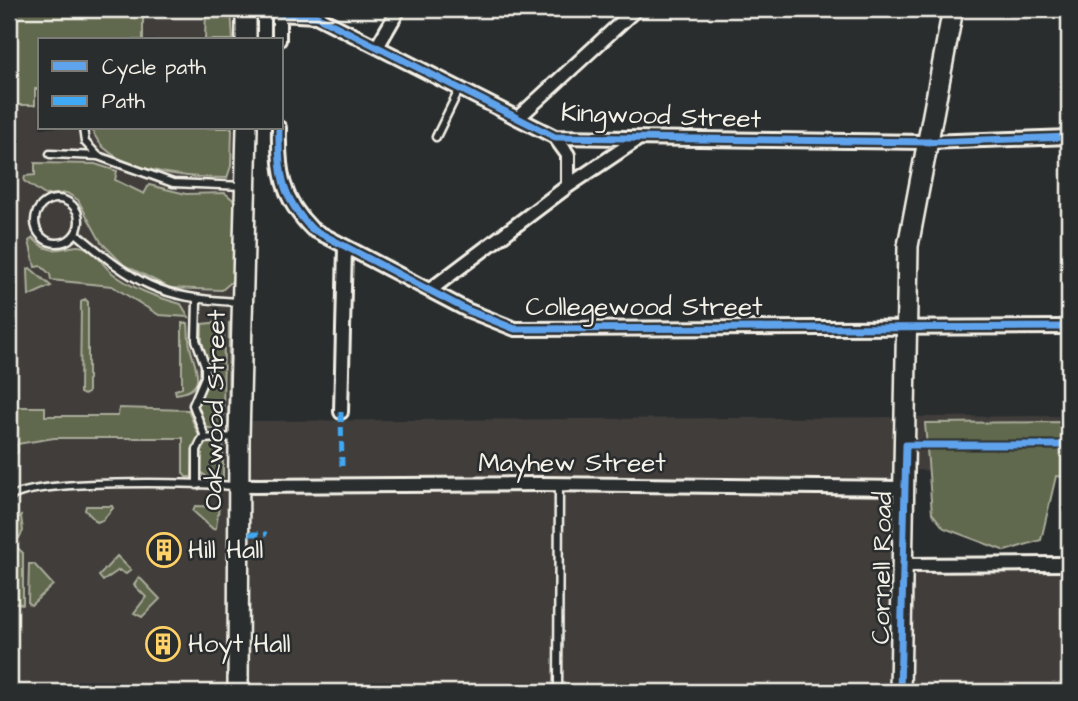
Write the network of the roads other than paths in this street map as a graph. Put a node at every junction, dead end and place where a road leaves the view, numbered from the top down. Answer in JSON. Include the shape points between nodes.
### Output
{"nodes":[{"id":1,"x":246,"y":9,"type":"edge"},
{"id":2,"x":399,"y":9,"type":"edge"},
{"id":3,"x":636,"y":9,"type":"edge"},
{"id":4,"x":953,"y":9,"type":"edge"},
{"id":5,"x":279,"y":12,"type":"edge"},
{"id":6,"x":246,"y":38,"type":"edge"},
{"id":7,"x":279,"y":38,"type":"edge"},
{"id":8,"x":377,"y":47,"type":"junction"},
{"id":9,"x":460,"y":88,"type":"junction"},
{"id":10,"x":519,"y":117,"type":"junction"},
{"id":11,"x":83,"y":130,"type":"edge"},
{"id":12,"x":247,"y":130,"type":"edge"},
{"id":13,"x":279,"y":130,"type":"edge"},
{"id":14,"x":436,"y":137,"type":"dead end"},
{"id":15,"x":555,"y":137,"type":"junction"},
{"id":16,"x":1069,"y":137,"type":"edge"},
{"id":17,"x":638,"y":139,"type":"junction"},
{"id":18,"x":927,"y":142,"type":"junction"},
{"id":19,"x":50,"y":154,"type":"dead end"},
{"id":20,"x":98,"y":156,"type":"junction"},
{"id":21,"x":246,"y":186,"type":"junction"},
{"id":22,"x":568,"y":186,"type":"junction"},
{"id":23,"x":76,"y":233,"type":"junction"},
{"id":24,"x":345,"y":247,"type":"junction"},
{"id":25,"x":430,"y":290,"type":"junction"},
{"id":26,"x":197,"y":301,"type":"junction"},
{"id":27,"x":243,"y":302,"type":"junction"},
{"id":28,"x":1069,"y":327,"type":"edge"},
{"id":29,"x":906,"y":329,"type":"junction"},
{"id":30,"x":341,"y":412,"type":"dead end"},
{"id":31,"x":205,"y":437,"type":"junction"},
{"id":32,"x":239,"y":437,"type":"junction"},
{"id":33,"x":197,"y":485,"type":"junction"},
{"id":34,"x":559,"y":485,"type":"junction"},
{"id":35,"x":240,"y":486,"type":"junction"},
{"id":36,"x":904,"y":488,"type":"junction"},
{"id":37,"x":9,"y":498,"type":"edge"},
{"id":38,"x":1069,"y":564,"type":"edge"},
{"id":39,"x":902,"y":565,"type":"junction"},
{"id":40,"x":238,"y":692,"type":"edge"},
{"id":41,"x":558,"y":692,"type":"edge"},
{"id":42,"x":900,"y":692,"type":"edge"}],
"edges":[{"from":1,"to":6,"type":"street"},
{"from":2,"to":8,"type":"street"},
{"from":3,"to":10,"type":"street"},
{"from":4,"to":18,"type":"street","name":"Cornell Road"},
{"from":5,"to":7,"type":"street"},
{"from":5,"to":8,"type":"street","name":"Kingwood Street","via":[[316,16]]},
{"from":8,"to":9,"type":"street","name":"Kingwood Street"},
{"from":9,"to":10,"type":"street","name":"Kingwood Street"},
{"from":9,"to":14,"type":"lane"},
{"from":10,"to":15,"type":"street","name":"Kingwood Street"},
{"from":11,"to":20,"type":"lane","via":[[85,142]]},
{"from":12,"to":21,"type":"street","name":"Oakwood Street"},
{"from":13,"to":24,"type":"street","name":"Collegewood Street","via":[[279,172],[297,214],[312,229]]},
{"from":15,"to":17,"type":"street","name":"Kingwood Street"},
{"from":15,"to":22,"type":"street","via":[[568,155]]},
{"from":16,"to":18,"type":"street","name":"Kingwood Street"},
{"from":17,"to":18,"type":"street","name":"Kingwood Street"},
{"from":17,"to":22,"type":"street"},
{"from":18,"to":29,"type":"street","name":"Cornell Road","via":[[908,246]]},
{"from":19,"to":20,"type":"lane"},
{"from":20,"to":21,"type":"lane","via":[[173,183]]},
{"from":21,"to":27,"type":"street","name":"Oakwood Street"},
{"from":22,"to":25,"type":"street"},
{"from":23,"to":23,"type":"lane","via":[[57,243],[43,238],[35,226],[37,211],[47,201],[68,201],[78,212]]},
{"from":23,"to":26,"type":"lane","via":[[135,280]]},
{"from":24,"to":25,"type":"street","name":"Collegewood Street"},
{"from":24,"to":30,"type":"street"},
{"from":25,"to":29,"type":"street","name":"Collegewood Street","via":[[515,329]]},
{"from":26,"to":27,"type":"lane"},
{"from":26,"to":31,"type":"lane","via":[[195,340],[205,371],[194,407]]},
{"from":27,"to":32,"type":"street","name":"Oakwood Street"},
{"from":28,"to":29,"type":"street","name":"Collegewood Street"},
{"from":29,"to":36,"type":"street","name":"Cornell Road"},
{"from":31,"to":32,"type":"lane"},
{"from":31,"to":33,"type":"lane","via":[[197,450]]},
{"from":32,"to":35,"type":"street","name":"Oakwood Street"},
{"from":33,"to":35,"type":"lane"},
{"from":33,"to":37,"type":"lane","via":[[47,486]]},
{"from":34,"to":35,"type":"street","name":"Mayhew Street"},
{"from":34,"to":36,"type":"street","name":"Mayhew Street"},
{"from":34,"to":41,"type":"lane"},
{"from":35,"to":40,"type":"street","name":"Oakwood Street"},
{"from":36,"to":39,"type":"street","name":"Cornell Road"},
{"from":38,"to":39,"type":"street"},
{"from":39,"to":42,"type":"street","name":"Cornell Road"}]}
